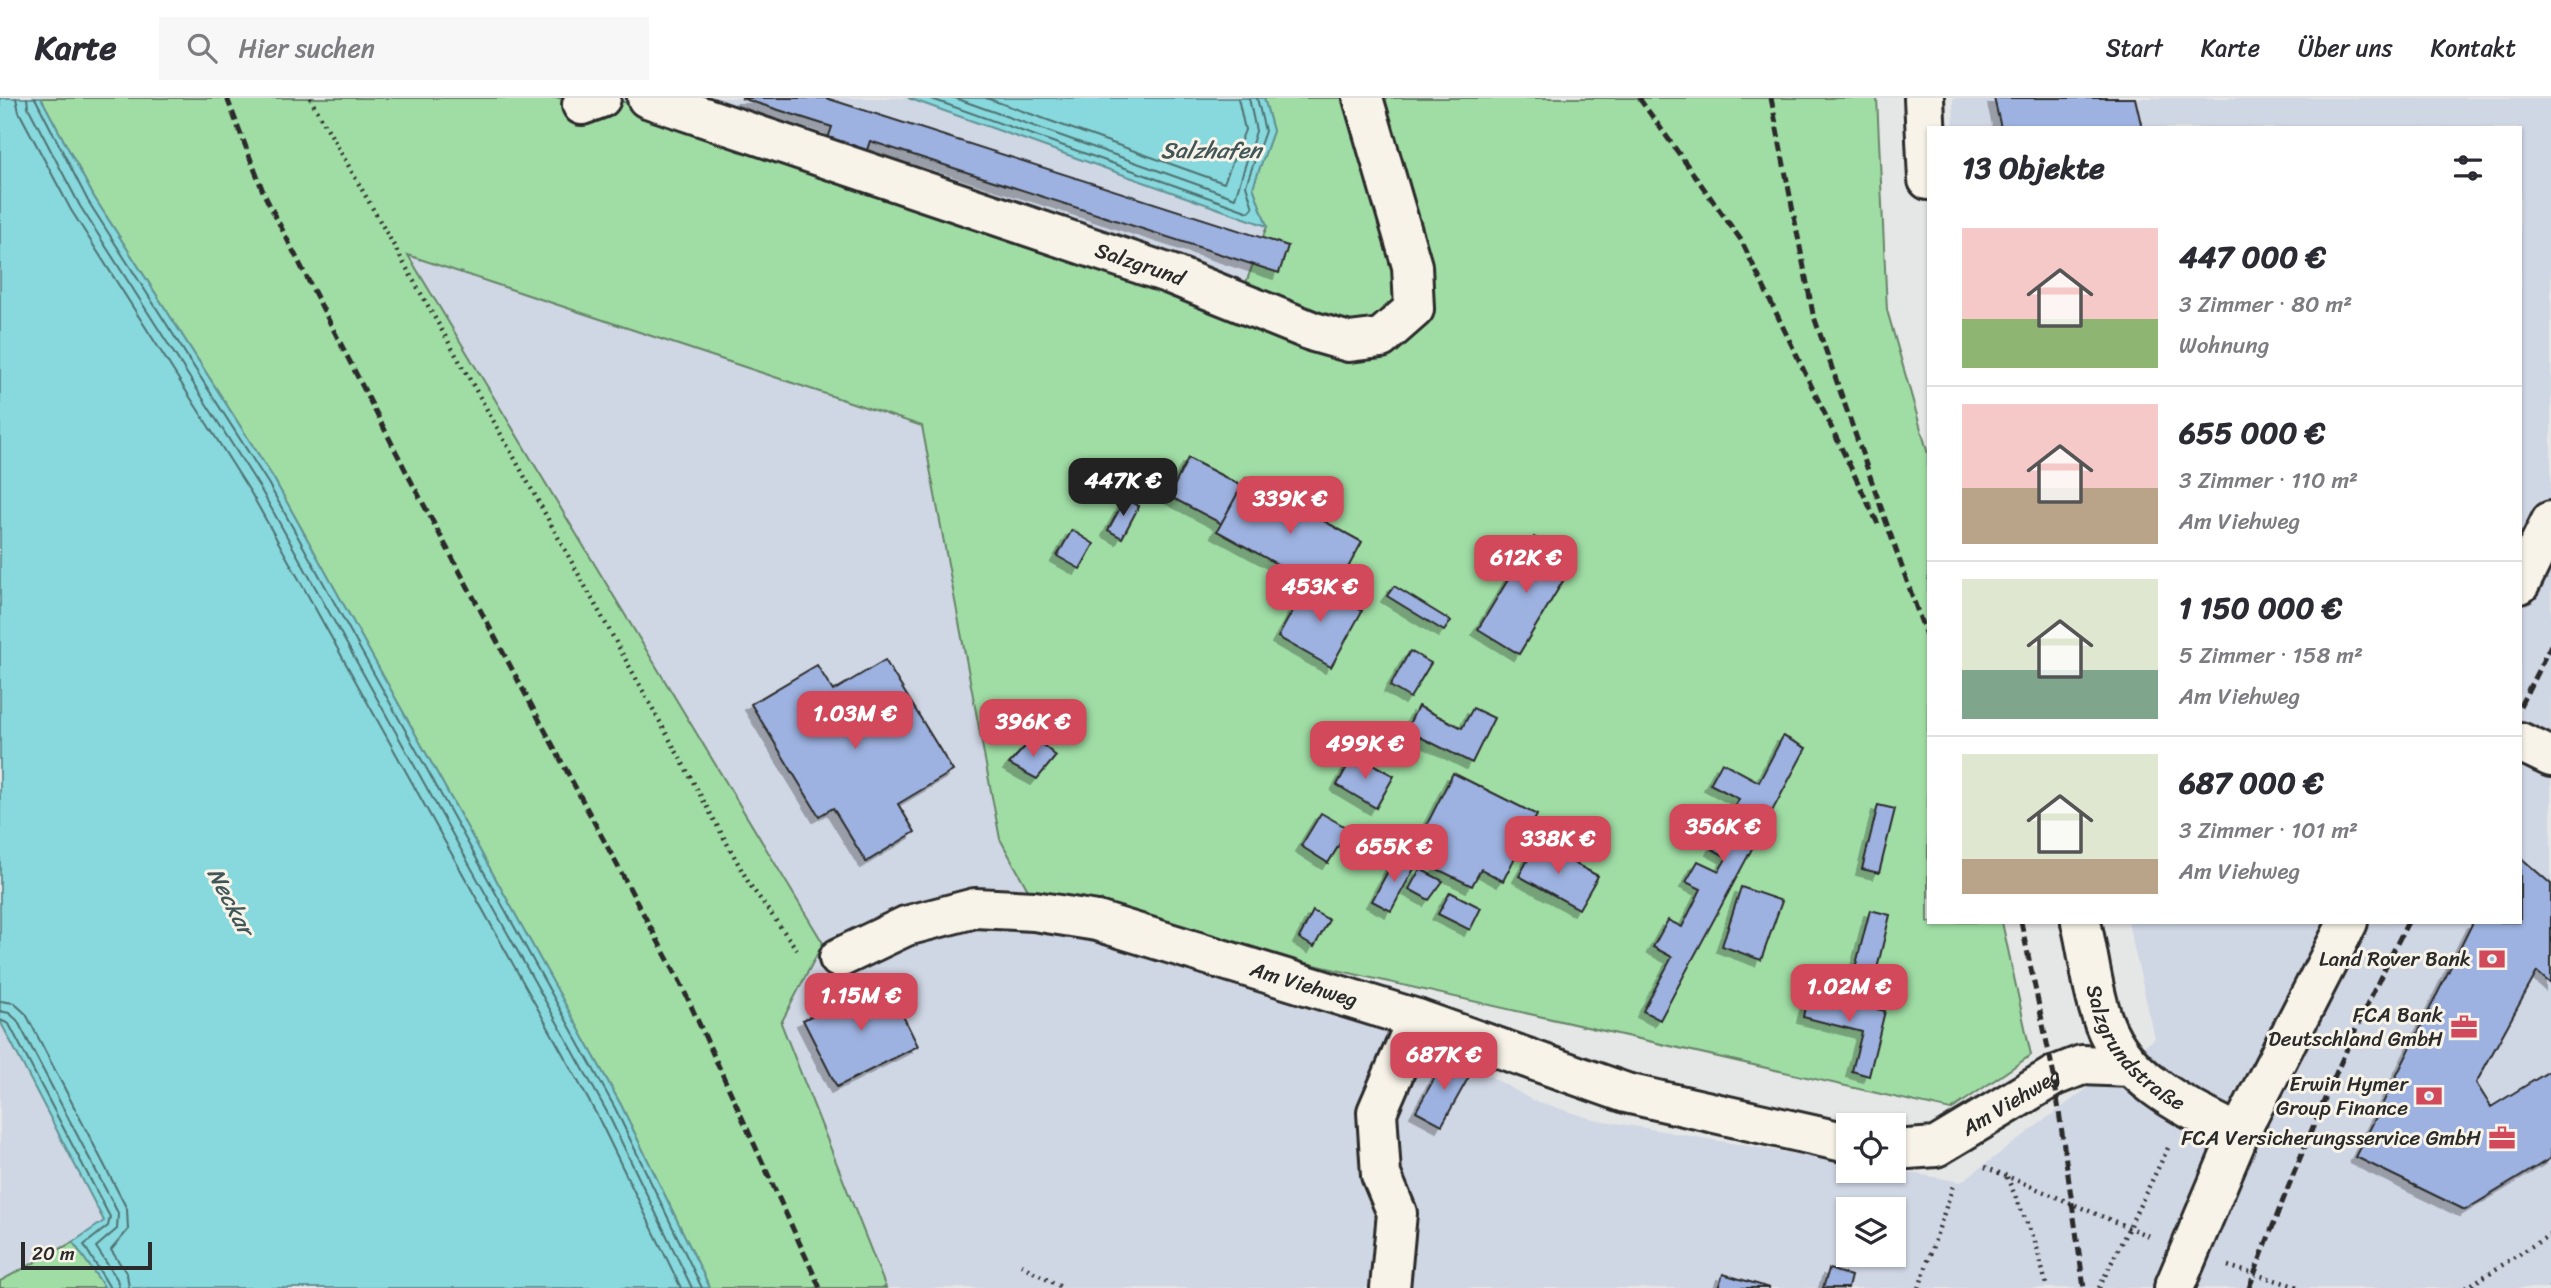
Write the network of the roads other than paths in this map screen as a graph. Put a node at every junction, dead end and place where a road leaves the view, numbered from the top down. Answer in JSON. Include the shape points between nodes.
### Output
{"nodes":[{"id":1,"x":647,"y":98,"type":"edge"},
{"id":2,"x":1363,"y":98,"type":"edge"},
{"id":3,"x":1924,"y":98,"type":"edge"},
{"id":4,"x":1927,"y":160,"type":"edge"},
{"id":5,"x":2551,"y":521,"type":"edge"},
{"id":6,"x":2522,"y":580,"type":"edge"},
{"id":7,"x":2522,"y":743,"type":"edge"},
{"id":8,"x":2551,"y":757,"type":"edge"},
{"id":9,"x":2081,"y":924,"type":"edge"},
{"id":10,"x":2347,"y":924,"type":"edge"},
{"id":11,"x":839,"y":958,"type":"road end"},
{"id":12,"x":1417,"y":1019,"type":"junction"},
{"id":13,"x":2132,"y":1067,"type":"junction"},
{"id":14,"x":2239,"y":1134,"type":"junction"},
{"id":15,"x":1836,"y":1140,"type":"edge"},
{"id":16,"x":1906,"y":1151,"type":"edge"},
{"id":17,"x":1390,"y":1288,"type":"edge"},
{"id":18,"x":2174,"y":1288,"type":"edge"}],
"edges":[{"from":1,"to":2,"type":"street","name":"Salzgrund","via":[[1170,274],[1349,342],[1381,338],[1414,309],[1412,266]]},
{"from":3,"to":4,"type":"street"},
{"from":5,"to":6,"type":"street"},
{"from":7,"to":8,"type":"street"},
{"from":9,"to":13,"type":"street","name":"Salzgrundstraße","via":[[2104,1024]]},
{"from":10,"to":14,"type":"street"},
{"from":11,"to":12,"type":"street","name":"Am Viehweg","via":[[906,926],[975,908],[1034,911],[1097,921]]},
{"from":12,"to":15,"type":"street","name":"Am Viehweg","via":[[1626,1093]]},
{"from":12,"to":17,"type":"street","via":[[1377,1112],[1381,1175],[1397,1213]]},
{"from":13,"to":14,"type":"street","name":"Salzgrundstraße","via":[[2188,1109]]},
{"from":13,"to":16,"type":"street","name":"Am Viehweg","via":[[2082,1065],[2054,1076],[1949,1153]]},
{"from":14,"to":18,"type":"street"}]}
